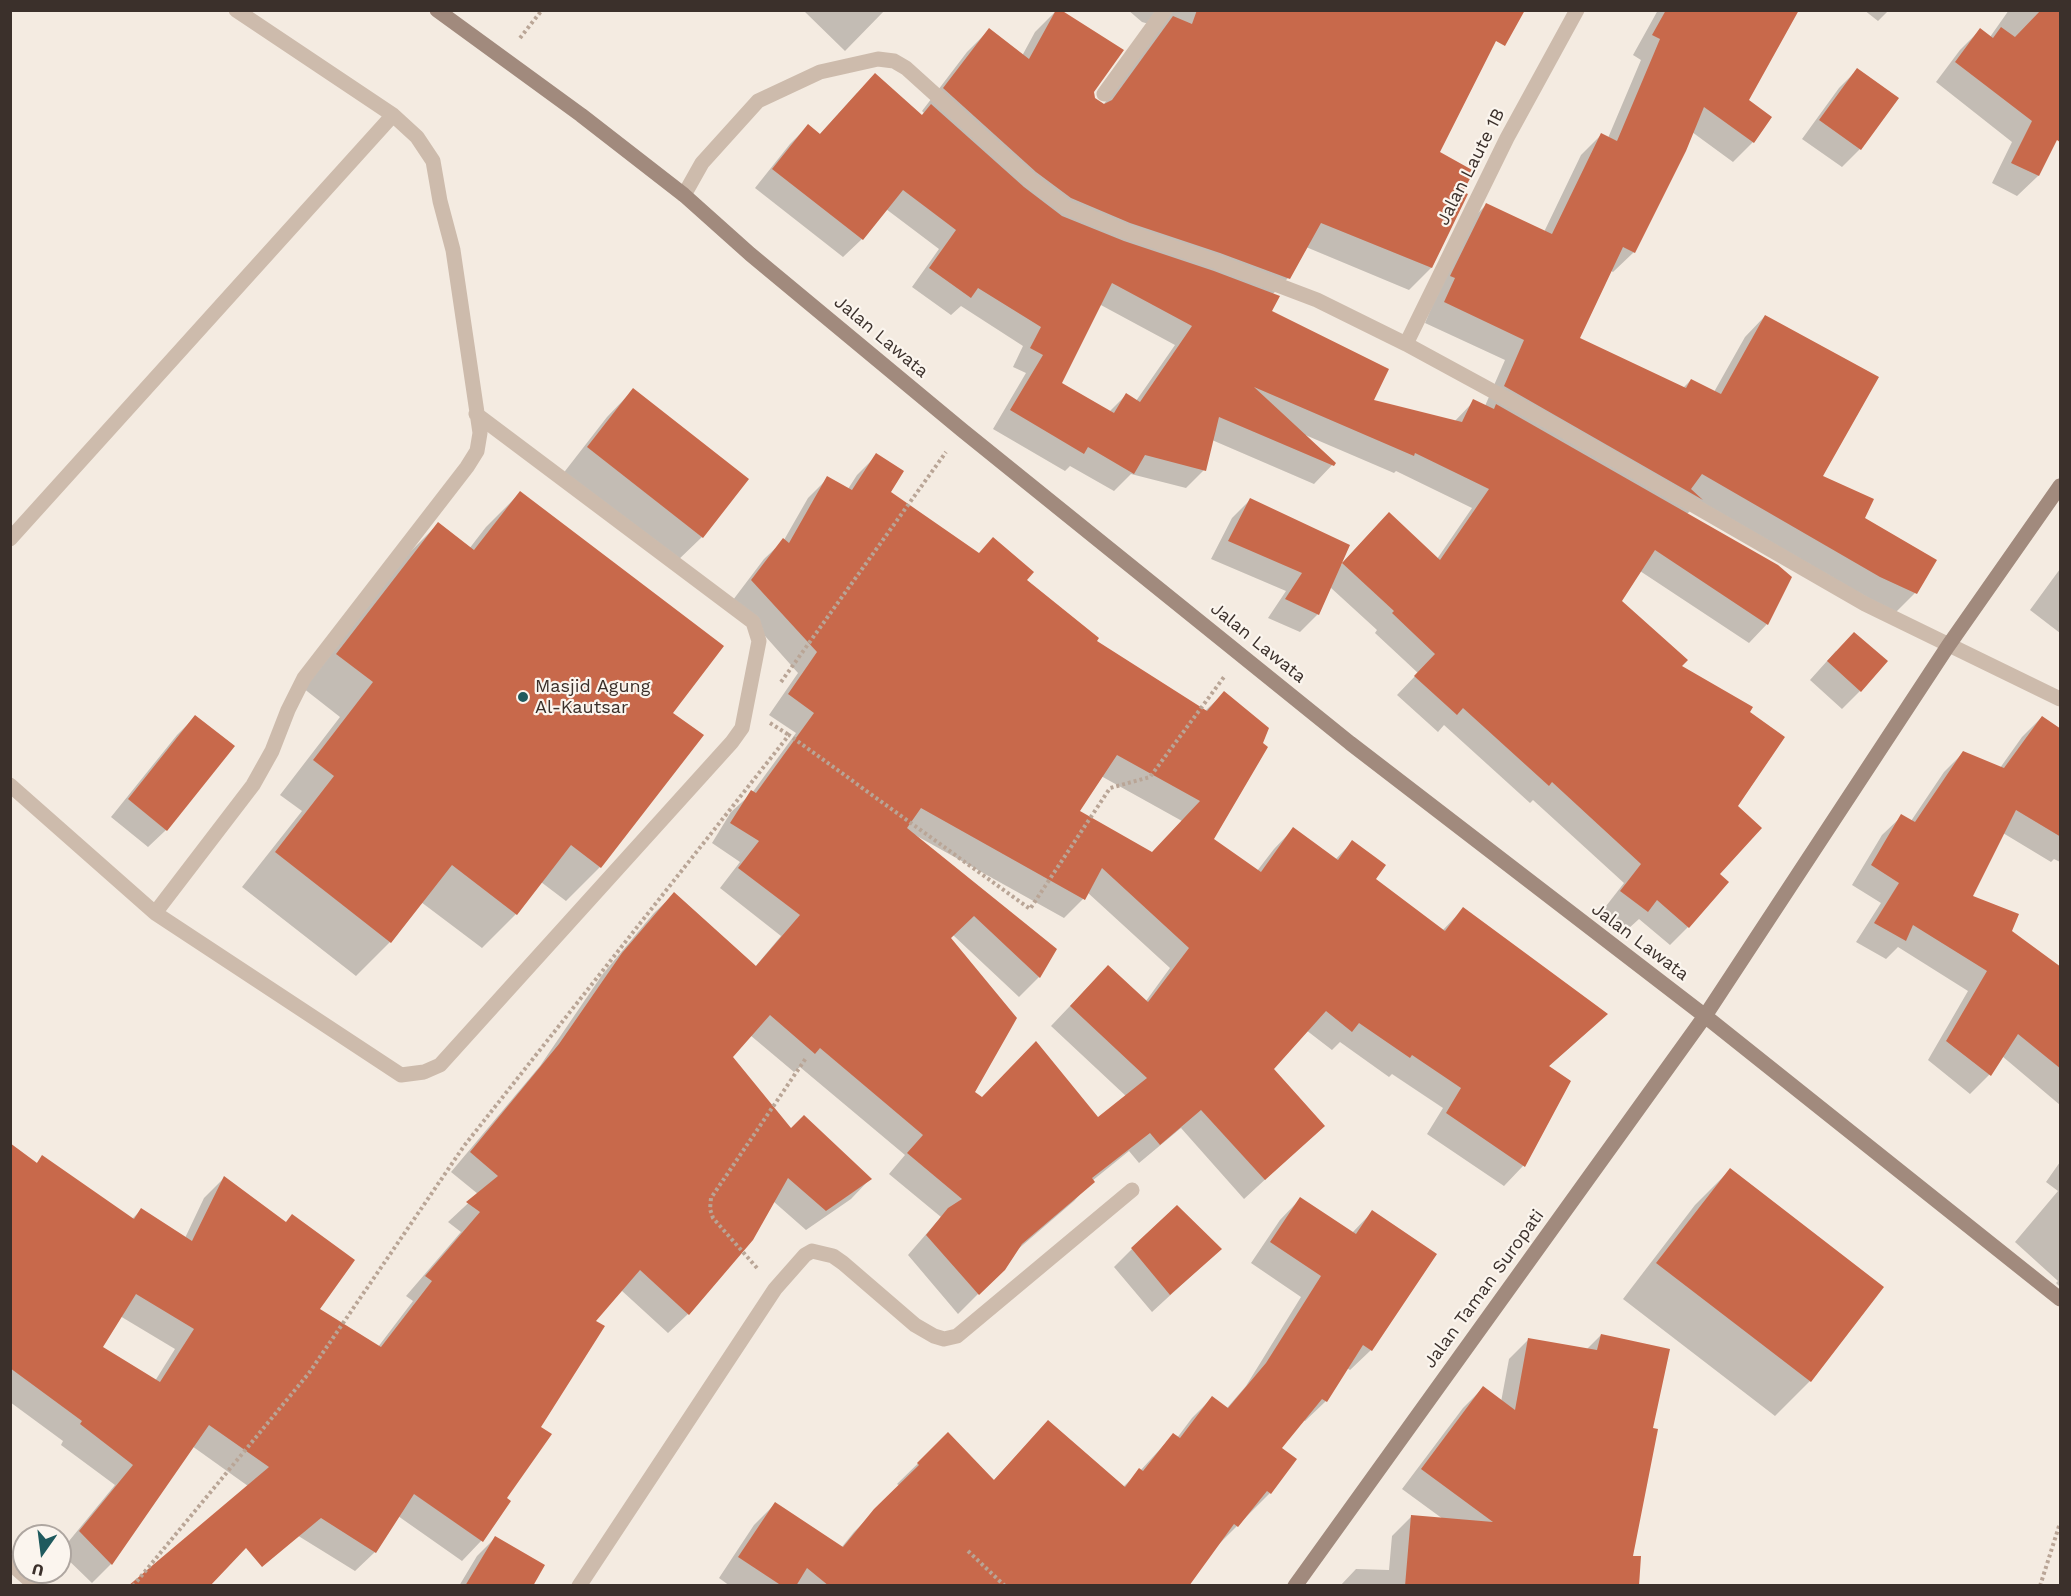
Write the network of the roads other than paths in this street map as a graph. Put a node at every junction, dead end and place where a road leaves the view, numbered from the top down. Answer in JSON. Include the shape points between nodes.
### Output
{"nodes":[{"id":1,"x":236,"y":10,"type":"edge"},
{"id":2,"x":437,"y":10,"type":"edge"},
{"id":3,"x":1165,"y":10,"type":"edge"},
{"id":4,"x":1577,"y":10,"type":"edge"},
{"id":5,"x":1104,"y":94,"type":"dead end"},
{"id":6,"x":393,"y":115,"type":"junction"},
{"id":7,"x":684,"y":195,"type":"junction"},
{"id":8,"x":1406,"y":344,"type":"junction"},
{"id":9,"x":476,"y":414,"type":"junction"},
{"id":10,"x":2061,"y":486,"type":"edge"},
{"id":11,"x":10,"y":539,"type":"edge"},
{"id":12,"x":1948,"y":646,"type":"junction"},
{"id":13,"x":2061,"y":699,"type":"edge"},
{"id":14,"x":10,"y":785,"type":"edge"},
{"id":15,"x":155,"y":913,"type":"junction"},
{"id":16,"x":1705,"y":1016,"type":"junction"},
{"id":17,"x":1132,"y":1190,"type":"dead end"},
{"id":18,"x":2061,"y":1299,"type":"edge"},
{"id":19,"x":10,"y":1563,"type":"edge"},
{"id":20,"x":36,"y":1586,"type":"edge"},
{"id":21,"x":579,"y":1586,"type":"edge"},
{"id":22,"x":1295,"y":1586,"type":"edge"}],
"edges":[{"from":1,"to":6,"type":"street"},
{"from":2,"to":7,"type":"street","name":"Jalan Lawata"},
{"from":3,"to":5,"type":"street"},
{"from":4,"to":8,"type":"street","name":"Jalan Laute 1B","via":[[1507,138]]},
{"from":6,"to":9,"type":"street","via":[[417,137],[433,161],[453,250]]},
{"from":6,"to":11,"type":"street"},
{"from":7,"to":8,"type":"street","via":[[702,163],[758,101],[820,72],[878,59],[894,61],[1066,207],[1317,300]]},
{"from":7,"to":16,"type":"street","name":"Jalan Lawata","via":[[962,430],[1359,750]]},
{"from":8,"to":12,"type":"street","via":[[1865,604]]},
{"from":9,"to":15,"type":"street","via":[[480,433],[477,451],[467,467],[304,678],[253,785]]},
{"from":9,"to":15,"type":"street","via":[[753,622],[759,641],[742,728],[440,1065],[424,1072],[401,1075]]},
{"from":10,"to":12,"type":"street","name":"Jalan Taman Suropati"},
{"from":12,"to":13,"type":"street"},
{"from":12,"to":16,"type":"street","name":"Jalan Taman Suropati"},
{"from":14,"to":15,"type":"street"},
{"from":16,"to":18,"type":"street","name":"Jalan Lawata"},
{"from":16,"to":22,"type":"street","name":"Jalan Taman Suropati"},
{"from":17,"to":21,"type":"street","via":[[957,1336],[944,1339],[915,1325],[843,1263],[823,1253],[812,1251],[806,1255],[775,1289]]},
{"from":19,"to":20,"type":"street"}]}
